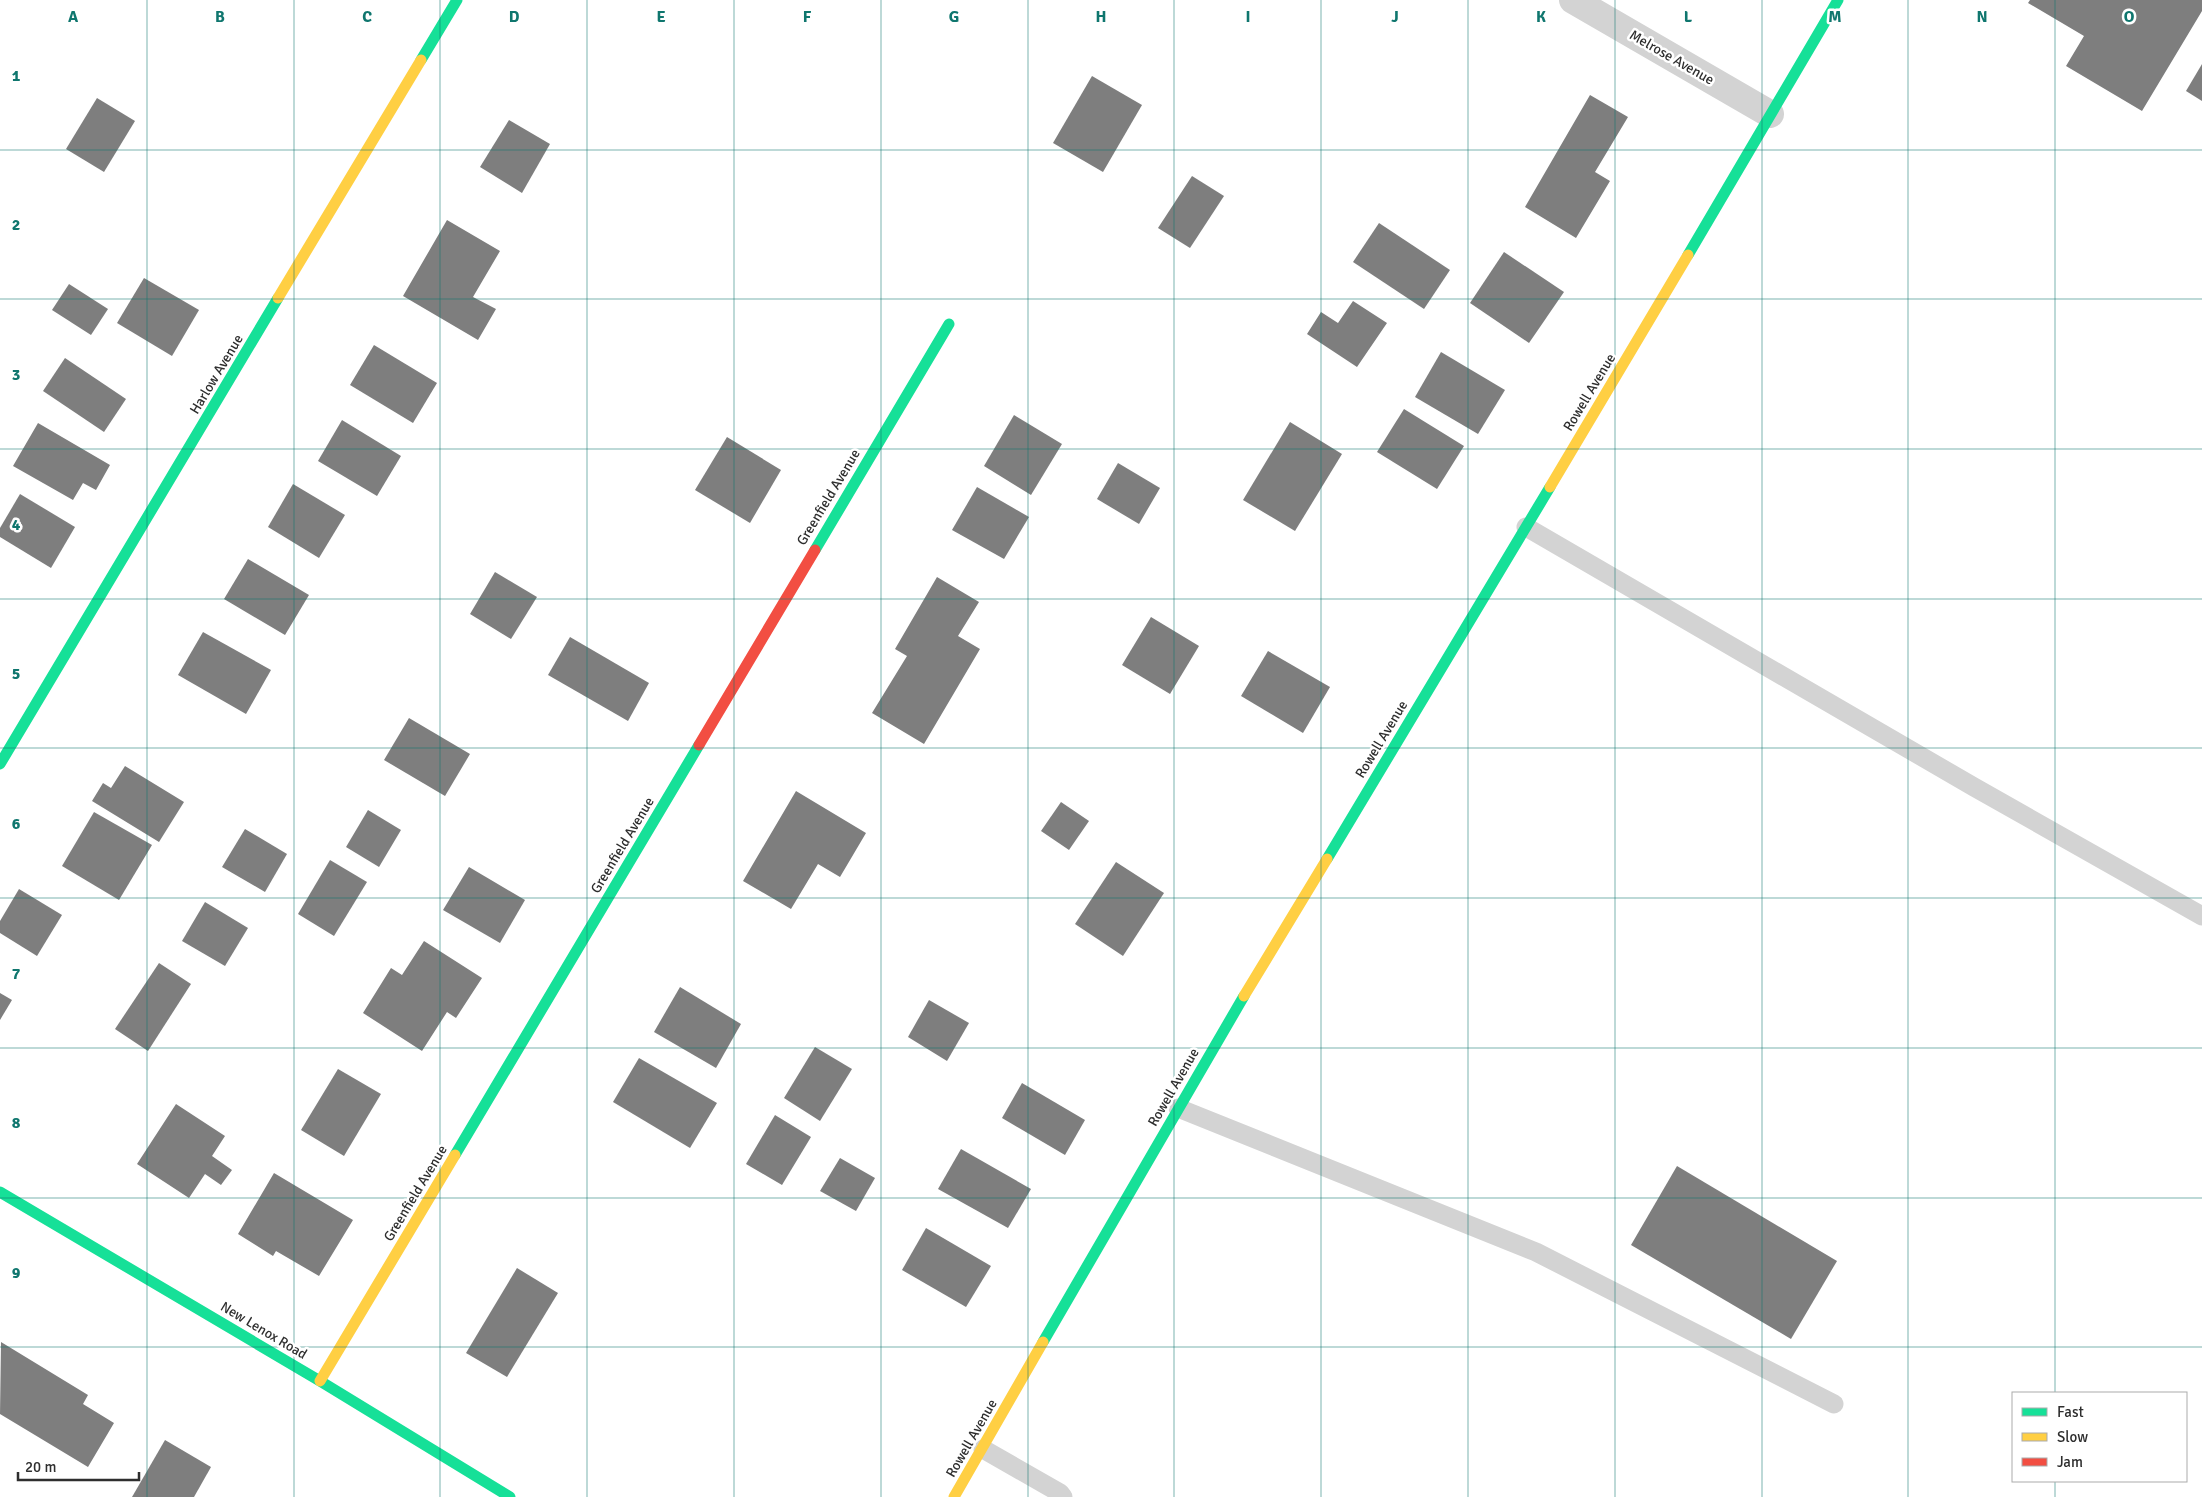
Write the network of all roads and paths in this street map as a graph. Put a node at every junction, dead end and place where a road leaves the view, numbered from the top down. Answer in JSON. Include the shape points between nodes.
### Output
{"nodes":[{"id":1,"x":458,"y":0,"type":"edge"},
{"id":2,"x":1574,"y":0,"type":"edge"},
{"id":3,"x":1838,"y":0,"type":"edge"},
{"id":4,"x":1770,"y":114,"type":"junction"},
{"id":5,"x":948,"y":324,"type":"dead end"},
{"id":6,"x":1526,"y":527,"type":"junction"},
{"id":7,"x":0,"y":764,"type":"edge"},
{"id":8,"x":2202,"y":916,"type":"edge"},
{"id":9,"x":1178,"y":1108,"type":"junction"},
{"id":10,"x":0,"y":1192,"type":"edge"},
{"id":11,"x":320,"y":1381,"type":"junction"},
{"id":12,"x":1834,"y":1404,"type":"dead end"},
{"id":13,"x":983,"y":1449,"type":"junction"},
{"id":14,"x":510,"y":1497,"type":"edge"},
{"id":15,"x":954,"y":1497,"type":"edge"},
{"id":16,"x":1063,"y":1497,"type":"edge"}],
"edges":[{"from":1,"to":7,"type":"street","name":"Harlow Avenue"},
{"from":2,"to":4,"type":"street","name":"Melrose Avenue"},
{"from":3,"to":4,"type":"street","name":"Rowell Avenue"},
{"from":4,"to":6,"type":"street","name":"Rowell Avenue"},
{"from":5,"to":11,"type":"street","name":"Greenfield Avenue"},
{"from":6,"to":8,"type":"lane"},
{"from":6,"to":9,"type":"street","name":"Rowell Avenue"},
{"from":9,"to":12,"type":"lane","via":[[1536,1252]]},
{"from":9,"to":13,"type":"street","name":"Rowell Avenue"},
{"from":10,"to":11,"type":"street","name":"New Lenox Road"},
{"from":11,"to":14,"type":"street","name":"New Lenox Road"},
{"from":13,"to":15,"type":"street","name":"Rowell Avenue"},
{"from":13,"to":16,"type":"lane"}]}
